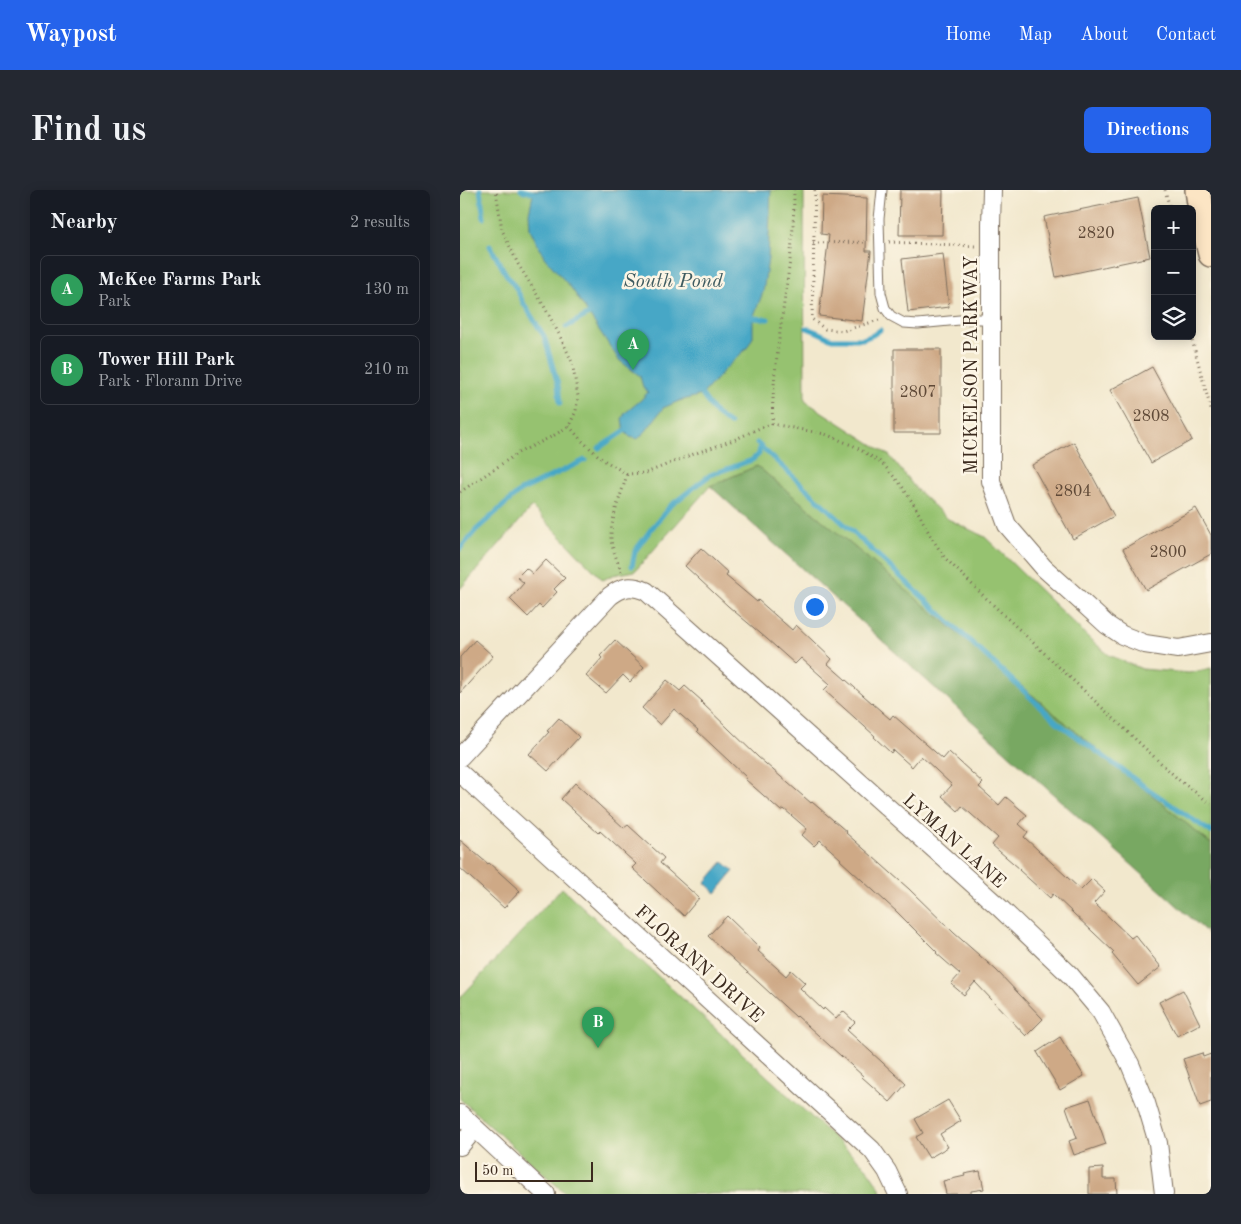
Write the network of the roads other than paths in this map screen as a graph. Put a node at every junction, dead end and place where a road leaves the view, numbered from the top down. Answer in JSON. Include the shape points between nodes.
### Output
{"nodes":[{"id":1,"x":882,"y":190,"type":"edge"},
{"id":2,"x":992,"y":190,"type":"edge"},
{"id":3,"x":1198,"y":190,"type":"edge"},
{"id":4,"x":1211,"y":254,"type":"edge"},
{"id":5,"x":991,"y":319,"type":"junction"},
{"id":6,"x":1211,"y":643,"type":"edge"},
{"id":7,"x":460,"y":757,"type":"edge"},
{"id":8,"x":460,"y":773,"type":"edge"},
{"id":9,"x":460,"y":1114,"type":"edge"},
{"id":10,"x":475,"y":1128,"type":"junction"},
{"id":11,"x":460,"y":1146,"type":"edge"},
{"id":12,"x":546,"y":1194,"type":"edge"},
{"id":13,"x":898,"y":1194,"type":"edge"},
{"id":14,"x":1164,"y":1194,"type":"edge"}],
"edges":[{"from":1,"to":5,"type":"lane","via":[[879,219],[881,293],[891,316],[904,323],[918,324]]},
{"from":2,"to":5,"type":"street","name":"MICKELSON PARKWAY"},
{"from":3,"to":4,"type":"main road"},
{"from":5,"to":6,"type":"street","name":"MICKELSON PARKWAY","via":[[991,481],[1007,525],[1044,568],[1107,626],[1122,635],[1145,644],[1178,650]]},
{"from":7,"to":14,"type":"street","name":"LYMAN LANE","via":[[610,596],[625,587],[646,591],[1000,908],[1070,975],[1100,1012],[1130,1064],[1158,1143]]},
{"from":8,"to":13,"type":"street","name":"FLORANN DRIVE","via":[[872,1150]]},
{"from":9,"to":10,"type":"street"},
{"from":10,"to":11,"type":"street"},
{"from":10,"to":12,"type":"street"}]}
